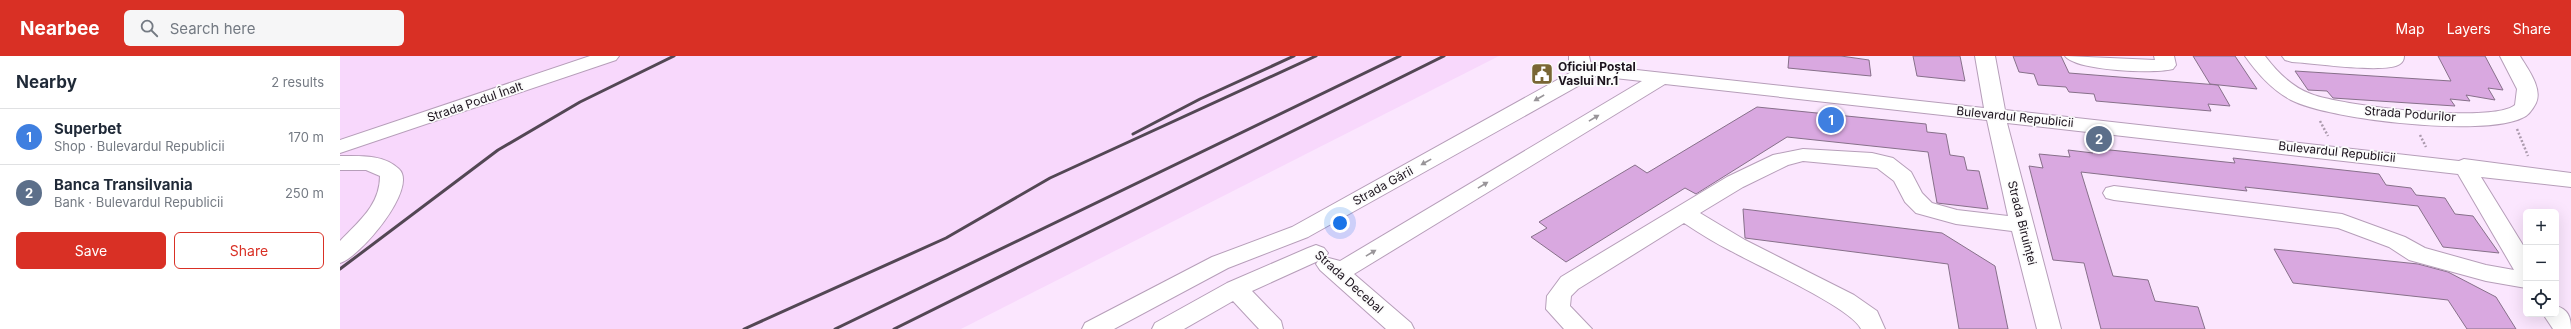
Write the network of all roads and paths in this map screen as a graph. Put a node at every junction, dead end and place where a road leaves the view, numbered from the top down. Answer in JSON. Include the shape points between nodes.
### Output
{"nodes":[{"id":1,"x":609,"y":56,"type":"edge"},
{"id":2,"x":1985,"y":56,"type":"edge"},
{"id":3,"x":2075,"y":56,"type":"edge"},
{"id":4,"x":2164,"y":56,"type":"edge"},
{"id":5,"x":2255,"y":56,"type":"edge"},
{"id":6,"x":2292,"y":56,"type":"edge"},
{"id":7,"x":2394,"y":56,"type":"edge"},
{"id":8,"x":2510,"y":56,"type":"edge"},
{"id":9,"x":1582,"y":64,"type":"edge"},
{"id":10,"x":1662,"y":77,"type":"junction"},
{"id":11,"x":2410,"y":115,"type":"junction"},
{"id":12,"x":1996,"y":116,"type":"junction"},
{"id":13,"x":340,"y":147,"type":"edge"},
{"id":14,"x":340,"y":163,"type":"edge"},
{"id":15,"x":2435,"y":163,"type":"junction"},
{"id":16,"x":2464,"y":166,"type":"junction"},
{"id":17,"x":2568,"y":178,"type":"edge"},
{"id":18,"x":2114,"y":193,"type":"dead end"},
{"id":19,"x":1685,"y":214,"type":"junction"},
{"id":20,"x":2022,"y":225,"type":"junction"},
{"id":21,"x":1300,"y":232,"type":"junction"},
{"id":22,"x":1316,"y":253,"type":"junction"},
{"id":23,"x":340,"y":255,"type":"edge"},
{"id":24,"x":2523,"y":265,"type":"edge"},
{"id":25,"x":1338,"y":273,"type":"junction"},
{"id":26,"x":2523,"y":279,"type":"edge"},
{"id":27,"x":1236,"y":289,"type":"junction"},
{"id":28,"x":2558,"y":317,"type":"edge"},
{"id":29,"x":1272,"y":328,"type":"edge"},
{"id":30,"x":1094,"y":329,"type":"edge"},
{"id":31,"x":1164,"y":329,"type":"edge"},
{"id":32,"x":1402,"y":329,"type":"edge"},
{"id":33,"x":1580,"y":329,"type":"edge"},
{"id":34,"x":1873,"y":329,"type":"edge"},
{"id":35,"x":2050,"y":329,"type":"edge"},
{"id":36,"x":2566,"y":329,"type":"edge"}],
"edges":[{"from":1,"to":13,"type":"street","name":"Strada Podul Înalt"},
{"from":2,"to":12,"type":"street","name":"Strada Biruinței"},
{"from":3,"to":4,"type":"street","via":[[2084,60],[2158,66],[2166,65]]},
{"from":5,"to":11,"type":"street","name":"Strada Podurilor","via":[[2284,88],[2305,99],[2330,107]]},
{"from":6,"to":7,"type":"street","via":[[2384,63],[2394,60]]},
{"from":8,"to":11,"type":"street","name":"Strada Podurilor","via":[[2524,81],[2528,95],[2524,107],[2514,115],[2490,118]]},
{"from":9,"to":10,"type":"street","name":"Bulevardul Republicii","via":[[1606,70]]},
{"from":9,"to":21,"type":"street","name":"Strada Gării","one_way":true},
{"from":10,"to":12,"type":"street","name":"Bulevardul Republicii"},
{"from":25,"to":10,"type":"street","one_way":true},
{"from":11,"to":15,"type":"path"},
{"from":12,"to":15,"type":"street","name":"Bulevardul Republicii"},
{"from":12,"to":20,"type":"street","name":"Strada Biruinței"},
{"from":14,"to":23,"type":"street","via":[[370,163],[391,173],[391,191],[375,218]]},
{"from":15,"to":16,"type":"street","name":"Bulevardul Republicii"},
{"from":16,"to":17,"type":"street","name":"Bulevardul Republicii"},
{"from":16,"to":24,"type":"street"},
{"from":18,"to":26,"type":"street","via":[[2342,221],[2397,242],[2417,254],[2486,273]]},
{"from":19,"to":20,"type":"street","via":[[1735,182],[1781,160],[1803,156],[1836,156],[1872,158],[1885,163],[1903,177],[1913,198],[1924,208],[1936,213]]},
{"from":19,"to":33,"type":"street","via":[[1562,289],[1557,300],[1558,309]]},
{"from":19,"to":34,"type":"street","via":[[1737,245],[1844,301],[1868,317]]},
{"from":20,"to":35,"type":"street","name":"Strada Biruinței"},
{"from":21,"to":22,"type":"street","name":"Strada Decebal","via":[[1305,243]]},
{"from":21,"to":30,"type":"street","name":"Strada Gării","via":[[1262,243],[1223,260]]},
{"from":22,"to":25,"type":"street","name":"Strada Decebal"},
{"from":22,"to":27,"type":"street"},
{"from":25,"to":32,"type":"street","name":"Strada Decebal"},
{"from":27,"to":29,"type":"street"},
{"from":27,"to":31,"type":"street"},
{"from":28,"to":36,"type":"street"}]}
